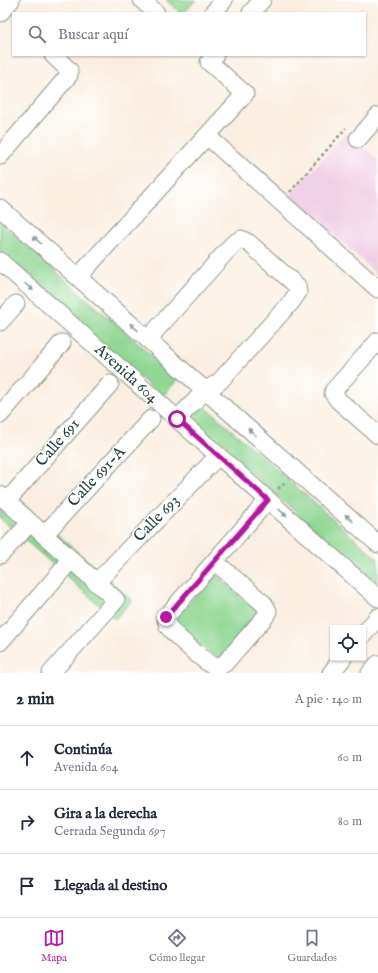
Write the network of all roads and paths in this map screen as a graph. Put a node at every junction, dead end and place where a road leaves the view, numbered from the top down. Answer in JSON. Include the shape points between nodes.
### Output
{"nodes":[{"id":1,"x":142,"y":0,"type":"edge"},
{"id":2,"x":224,"y":0,"type":"edge"},
{"id":3,"x":262,"y":0,"type":"edge"},
{"id":4,"x":155,"y":12,"type":"edge"},
{"id":5,"x":214,"y":12,"type":"edge"},
{"id":6,"x":252,"y":12,"type":"edge"},
{"id":7,"x":55,"y":56,"type":"edge"},
{"id":8,"x":214,"y":56,"type":"edge"},
{"id":9,"x":378,"y":116,"type":"edge"},
{"id":10,"x":352,"y":133,"type":"joint"},
{"id":11,"x":207,"y":136,"type":"junction"},
{"id":12,"x":0,"y":156,"type":"edge"},
{"id":13,"x":281,"y":202,"type":"junction"},
{"id":14,"x":0,"y":208,"type":"edge"},
{"id":15,"x":0,"y":261,"type":"edge"},
{"id":16,"x":78,"y":277,"type":"junction"},
{"id":17,"x":378,"y":289,"type":"edge"},
{"id":18,"x":16,"y":304,"type":"dead end"},
{"id":19,"x":0,"y":322,"type":"edge"},
{"id":20,"x":148,"y":339,"type":"junction"},
{"id":21,"x":378,"y":341,"type":"edge"},
{"id":22,"x":62,"y":343,"type":"dead end"},
{"id":23,"x":110,"y":384,"type":"dead end"},
{"id":24,"x":205,"y":391,"type":"junction"},
{"id":25,"x":0,"y":416,"type":"edge"},
{"id":26,"x":177,"y":419,"type":"junction"},
{"id":27,"x":151,"y":420,"type":"dead end"},
{"id":28,"x":378,"y":435,"type":"edge"},
{"id":29,"x":218,"y":456,"type":"junction"},
{"id":30,"x":296,"y":472,"type":"junction"},
{"id":31,"x":4,"y":498,"type":"edge"},
{"id":32,"x":268,"y":500,"type":"junction"},
{"id":33,"x":30,"y":522,"type":"junction"},
{"id":34,"x":44,"y":535,"type":"junction"},
{"id":35,"x":378,"y":544,"type":"edge"},
{"id":36,"x":0,"y":555,"type":"edge"},
{"id":37,"x":71,"y":560,"type":"junction"},
{"id":38,"x":215,"y":562,"type":"junction"},
{"id":39,"x":96,"y":583,"type":"junction"},
{"id":40,"x":378,"y":598,"type":"edge"},
{"id":41,"x":378,"y":617,"type":"edge"},
{"id":42,"x":366,"y":631,"type":"edge"},
{"id":43,"x":0,"y":642,"type":"edge"},
{"id":44,"x":341,"y":661,"type":"edge"},
{"id":45,"x":378,"y":664,"type":"edge"},
{"id":46,"x":51,"y":673,"type":"edge"},
{"id":47,"x":331,"y":673,"type":"edge"},
{"id":48,"x":370,"y":673,"type":"edge"}],
"edges":[{"from":1,"to":4,"type":"street"},
{"from":2,"to":5,"type":"street"},
{"from":3,"to":6,"type":"street"},
{"from":7,"to":12,"type":"street","via":[[69,70],[70,75]]},
{"from":8,"to":11,"type":"street","via":[[209,62],[245,94]]},
{"from":9,"to":10,"type":"street"},
{"from":10,"to":13,"type":"path"},
{"from":11,"to":13,"type":"street"},
{"from":11,"to":16,"type":"street"},
{"from":13,"to":17,"type":"street"},
{"from":16,"to":14,"type":"street","one_way":true},
{"from":15,"to":26,"type":"street","name":"Avenida 604","one_way":true},
{"from":20,"to":16,"type":"street","one_way":true},
{"from":18,"to":19,"type":"street"},
{"from":20,"to":24,"type":"street"},
{"from":20,"to":24,"type":"street","via":[[233,244],[241,239],[294,282],[298,292],[296,297],[219,382]]},
{"from":21,"to":28,"type":"street","via":[[333,393]]},
{"from":22,"to":25,"type":"street"},
{"from":23,"to":31,"type":"street","name":"Calle 691"},
{"from":24,"to":26,"type":"street"},
{"from":30,"to":24,"type":"street","one_way":true},
{"from":26,"to":29,"type":"street","name":"Avenida 604"},
{"from":27,"to":34,"type":"street","name":"Calle 691-A"},
{"from":29,"to":32,"type":"street","name":"Avenida 604"},
{"from":29,"to":39,"type":"street","name":"Calle 693"},
{"from":30,"to":32,"type":"path"},
{"from":35,"to":30,"type":"street","one_way":true},
{"from":31,"to":33,"type":"street"},
{"from":32,"to":38,"type":"street"},
{"from":32,"to":40,"type":"street","name":"Avenida 604","one_way":true},
{"from":33,"to":34,"type":"street"},
{"from":33,"to":36,"type":"street"},
{"from":34,"to":37,"type":"street"},
{"from":37,"to":39,"type":"street"},
{"from":37,"to":43,"type":"street"},
{"from":38,"to":38,"type":"street","via":[[168,613],[166,621],[171,629],[209,664],[217,668],[225,663],[268,611],[264,604]]},
{"from":39,"to":46,"type":"street","via":[[116,600]]},
{"from":41,"to":42,"type":"street"},
{"from":44,"to":47,"type":"street"},
{"from":45,"to":48,"type":"street"}]}
